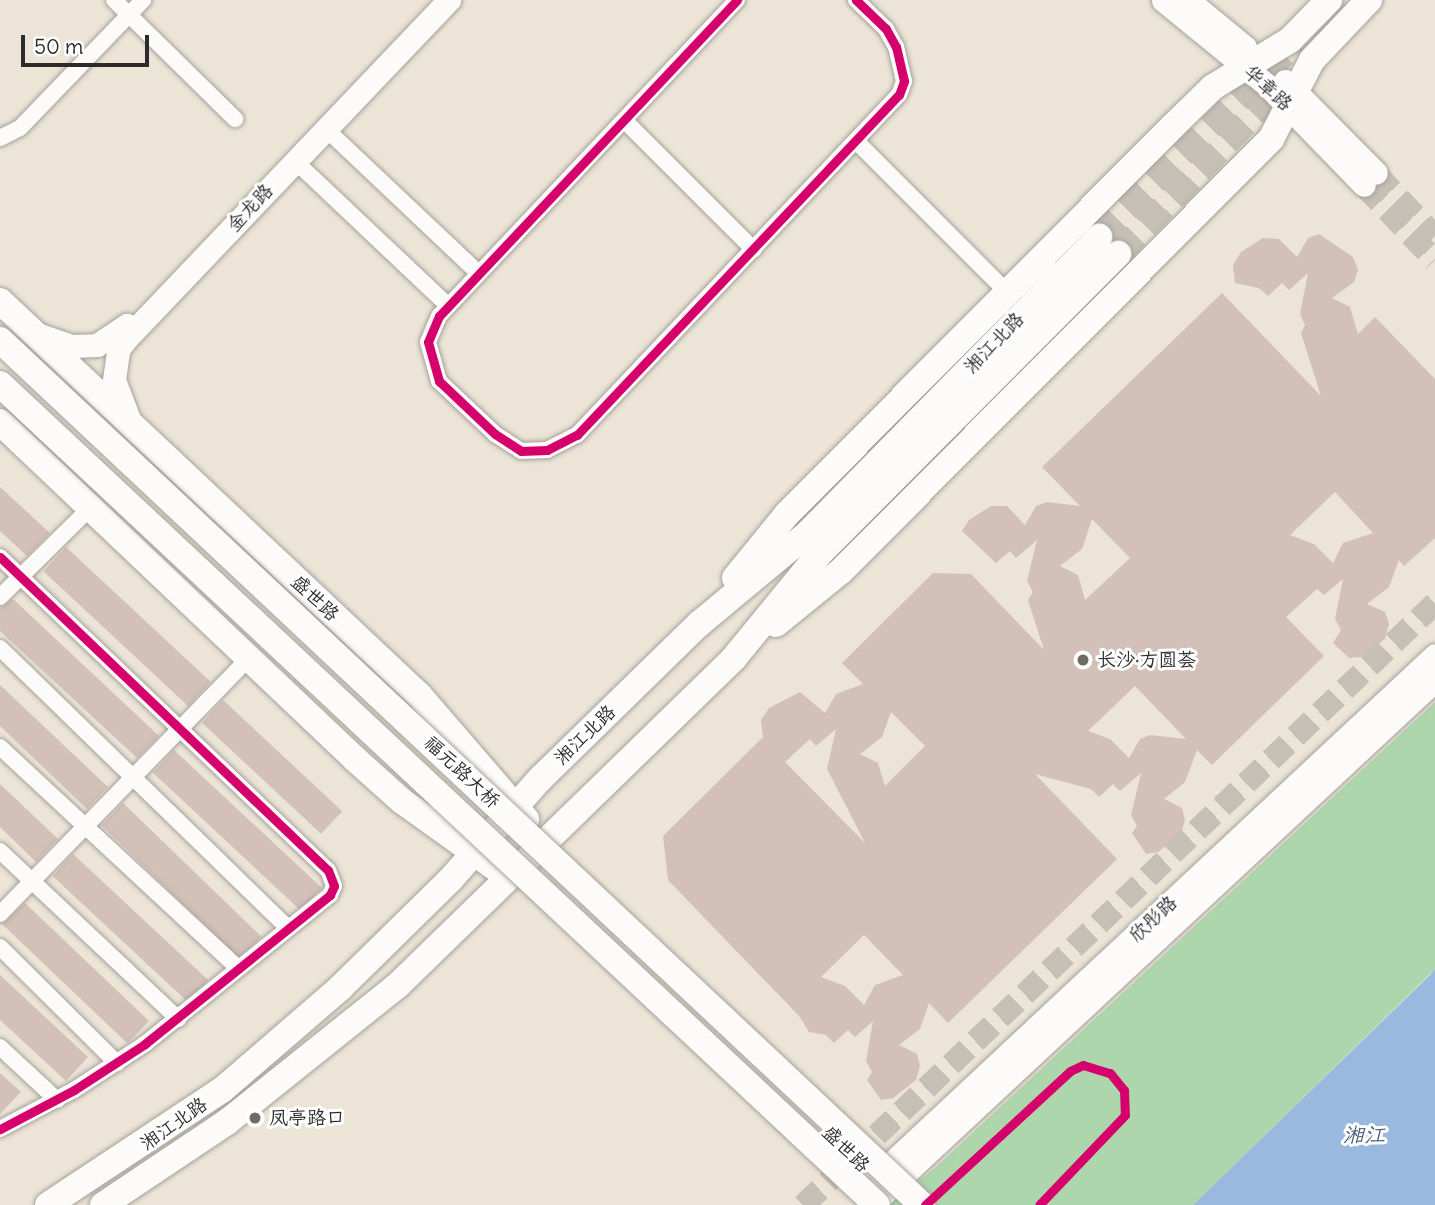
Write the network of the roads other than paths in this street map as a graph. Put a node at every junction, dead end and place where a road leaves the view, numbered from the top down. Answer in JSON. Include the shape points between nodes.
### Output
{"nodes":[{"id":1,"x":114,"y":0,"type":"edge"},
{"id":2,"x":143,"y":0,"type":"edge"},
{"id":3,"x":435,"y":0,"type":"edge"},
{"id":4,"x":449,"y":0,"type":"edge"},
{"id":5,"x":737,"y":0,"type":"edge"},
{"id":6,"x":856,"y":0,"type":"edge"},
{"id":7,"x":1163,"y":0,"type":"edge"},
{"id":8,"x":1188,"y":0,"type":"edge"},
{"id":9,"x":1329,"y":0,"type":"edge"},
{"id":10,"x":1369,"y":0,"type":"edge"},
{"id":11,"x":129,"y":15,"type":"junction"},
{"id":12,"x":1252,"y":63,"type":"junction"},
{"id":13,"x":1292,"y":99,"type":"junction"},
{"id":14,"x":235,"y":119,"type":"dead end"},
{"id":15,"x":625,"y":121,"type":"junction"},
{"id":16,"x":326,"y":130,"type":"junction"},
{"id":17,"x":0,"y":138,"type":"edge"},
{"id":18,"x":857,"y":142,"type":"junction"},
{"id":19,"x":295,"y":161,"type":"junction"},
{"id":20,"x":1370,"y":179,"type":"tunnel mouth"},
{"id":21,"x":754,"y":250,"type":"junction"},
{"id":22,"x":477,"y":272,"type":"junction"},
{"id":23,"x":1008,"y":293,"type":"junction"},
{"id":24,"x":0,"y":301,"type":"edge"},
{"id":25,"x":446,"y":304,"type":"junction"},
{"id":26,"x":32,"y":332,"type":"junction"},
{"id":27,"x":0,"y":340,"type":"edge"},
{"id":28,"x":0,"y":384,"type":"edge"},
{"id":29,"x":0,"y":422,"type":"edge"},
{"id":30,"x":142,"y":435,"type":"junction"},
{"id":31,"x":89,"y":509,"type":"junction"},
{"id":32,"x":0,"y":557,"type":"edge"},
{"id":33,"x":20,"y":576,"type":"junction"},
{"id":34,"x":0,"y":597,"type":"edge"},
{"id":35,"x":699,"y":624,"type":"junction"},
{"id":36,"x":0,"y":648,"type":"edge"},
{"id":37,"x":1435,"y":655,"type":"edge"},
{"id":38,"x":734,"y":658,"type":"junction"},
{"id":39,"x":248,"y":659,"type":"junction"},
{"id":40,"x":1435,"y":680,"type":"edge"},
{"id":41,"x":179,"y":727,"type":"junction"},
{"id":42,"x":0,"y":747,"type":"edge"},
{"id":43,"x":131,"y":776,"type":"junction"},
{"id":44,"x":516,"y":807,"type":"junction"},
{"id":45,"x":85,"y":825,"type":"junction"},
{"id":46,"x":545,"y":842,"type":"junction"},
{"id":47,"x":0,"y":851,"type":"edge"},
{"id":48,"x":473,"y":854,"type":"junction"},
{"id":49,"x":508,"y":877,"type":"junction"},
{"id":50,"x":32,"y":881,"type":"junction"},
{"id":51,"x":0,"y":914,"type":"edge"},
{"id":52,"x":288,"y":928,"type":"junction"},
{"id":53,"x":0,"y":947,"type":"edge"},
{"id":54,"x":238,"y":968,"type":"junction"},
{"id":55,"x":178,"y":1019,"type":"junction"},
{"id":56,"x":0,"y":1047,"type":"edge"},
{"id":57,"x":117,"y":1063,"type":"junction"},
{"id":58,"x":57,"y":1100,"type":"junction"},
{"id":59,"x":802,"y":1112,"type":"dead end"},
{"id":60,"x":0,"y":1129,"type":"edge"},
{"id":61,"x":878,"y":1190,"type":"edge"},
{"id":62,"x":48,"y":1205,"type":"edge"},
{"id":63,"x":103,"y":1205,"type":"edge"},
{"id":64,"x":922,"y":1205,"type":"edge"}],
"edges":[{"from":1,"to":11,"type":"street"},
{"from":2,"to":11,"type":"street"},
{"from":3,"to":26,"type":"main road","name":"金龙路","via":[[119,333],[97,345],[72,346]]},
{"from":4,"to":16,"type":"main road","name":"金龙路"},
{"from":5,"to":15,"type":"street"},
{"from":6,"to":18,"type":"street","via":[[886,29],[904,80],[894,103]]},
{"from":7,"to":12,"type":"main road","name":"华章路"},
{"from":8,"to":12,"type":"main road","name":"华章路"},
{"from":9,"to":12,"type":"main road","via":[[1290,40]]},
{"from":10,"to":13,"type":"main road","via":[[1312,60]]},
{"from":11,"to":14,"type":"street"},
{"from":11,"to":17,"type":"street","via":[[20,128]]},
{"from":12,"to":13,"type":"main road","name":"华章路"},
{"from":12,"to":23,"type":"main road","via":[[1205,95]]},
{"from":13,"to":20,"type":"main road","name":"华章路"},
{"from":13,"to":38,"type":"main road","via":[[1271,139],[841,571]]},
{"from":15,"to":21,"type":"street"},
{"from":15,"to":22,"type":"street"},
{"from":16,"to":19,"type":"main road","name":"金龙路"},
{"from":16,"to":22,"type":"street"},
{"from":18,"to":21,"type":"street"},
{"from":18,"to":23,"type":"street"},
{"from":19,"to":25,"type":"street"},
{"from":19,"to":30,"type":"main road","name":"金龙路","via":[[118,350],[114,367],[117,394]]},
{"from":21,"to":25,"type":"street","via":[[577,435],[534,453],[521,451],[495,434],[439,381],[428,342]]},
{"from":22,"to":25,"type":"street"},
{"from":23,"to":35,"type":"main road","via":[[787,513]]},
{"from":24,"to":26,"type":"main road","name":"盛世路"},
{"from":26,"to":30,"type":"main road","name":"盛世路"},
{"from":27,"to":64,"type":"main road","name":"福元路大桥","bridge":true},
{"from":28,"to":61,"type":"main road","name":"福元路大桥","bridge":true},
{"from":29,"to":31,"type":"main road","name":"盛世路"},
{"from":30,"to":44,"type":"main road","name":"盛世路","via":[[419,695]]},
{"from":31,"to":33,"type":"street"},
{"from":31,"to":39,"type":"main road","name":"盛世路"},
{"from":32,"to":33,"type":"street"},
{"from":33,"to":34,"type":"street"},
{"from":33,"to":41,"type":"street"},
{"from":35,"to":38,"type":"main road","name":"湘江北路","via":[[807,534],[1108,245],[818,554]]},
{"from":35,"to":44,"type":"main road","name":"湘江北路"},
{"from":36,"to":43,"type":"street"},
{"from":37,"to":61,"type":"main road","name":"欣彤路"},
{"from":38,"to":46,"type":"main road","name":"湘江北路"},
{"from":39,"to":41,"type":"street"},
{"from":39,"to":48,"type":"main road","name":"盛世路","via":[[402,801]]},
{"from":40,"to":61,"type":"main road","name":"欣彤路"},
{"from":41,"to":43,"type":"street"},
{"from":41,"to":52,"type":"street","via":[[334,878],[330,895]]},
{"from":42,"to":45,"type":"street"},
{"from":43,"to":45,"type":"street"},
{"from":43,"to":52,"type":"street"},
{"from":44,"to":46,"type":"main road","name":"盛世路"},
{"from":44,"to":48,"type":"main road","name":"湘江北路"},
{"from":45,"to":50,"type":"street"},
{"from":45,"to":54,"type":"street"},
{"from":46,"to":49,"type":"main road","name":"湘江北路"},
{"from":46,"to":49,"type":"main road","name":"盛世路","via":[[600,923]]},
{"from":47,"to":50,"type":"street"},
{"from":48,"to":49,"type":"main road","name":"盛世路"},
{"from":48,"to":62,"type":"main road","name":"湘江北路","via":[[340,988],[222,1090]]},
{"from":49,"to":63,"type":"main road","name":"湘江北路","via":[[367,1013],[227,1122]]},
{"from":50,"to":51,"type":"street"},
{"from":50,"to":55,"type":"street"},
{"from":52,"to":54,"type":"street"},
{"from":53,"to":57,"type":"street"},
{"from":54,"to":55,"type":"street"},
{"from":55,"to":57,"type":"street"},
{"from":56,"to":58,"type":"street"},
{"from":57,"to":58,"type":"street"},
{"from":58,"to":60,"type":"street"},
{"from":59,"to":61,"type":"main road","name":"盛世路"}]}
